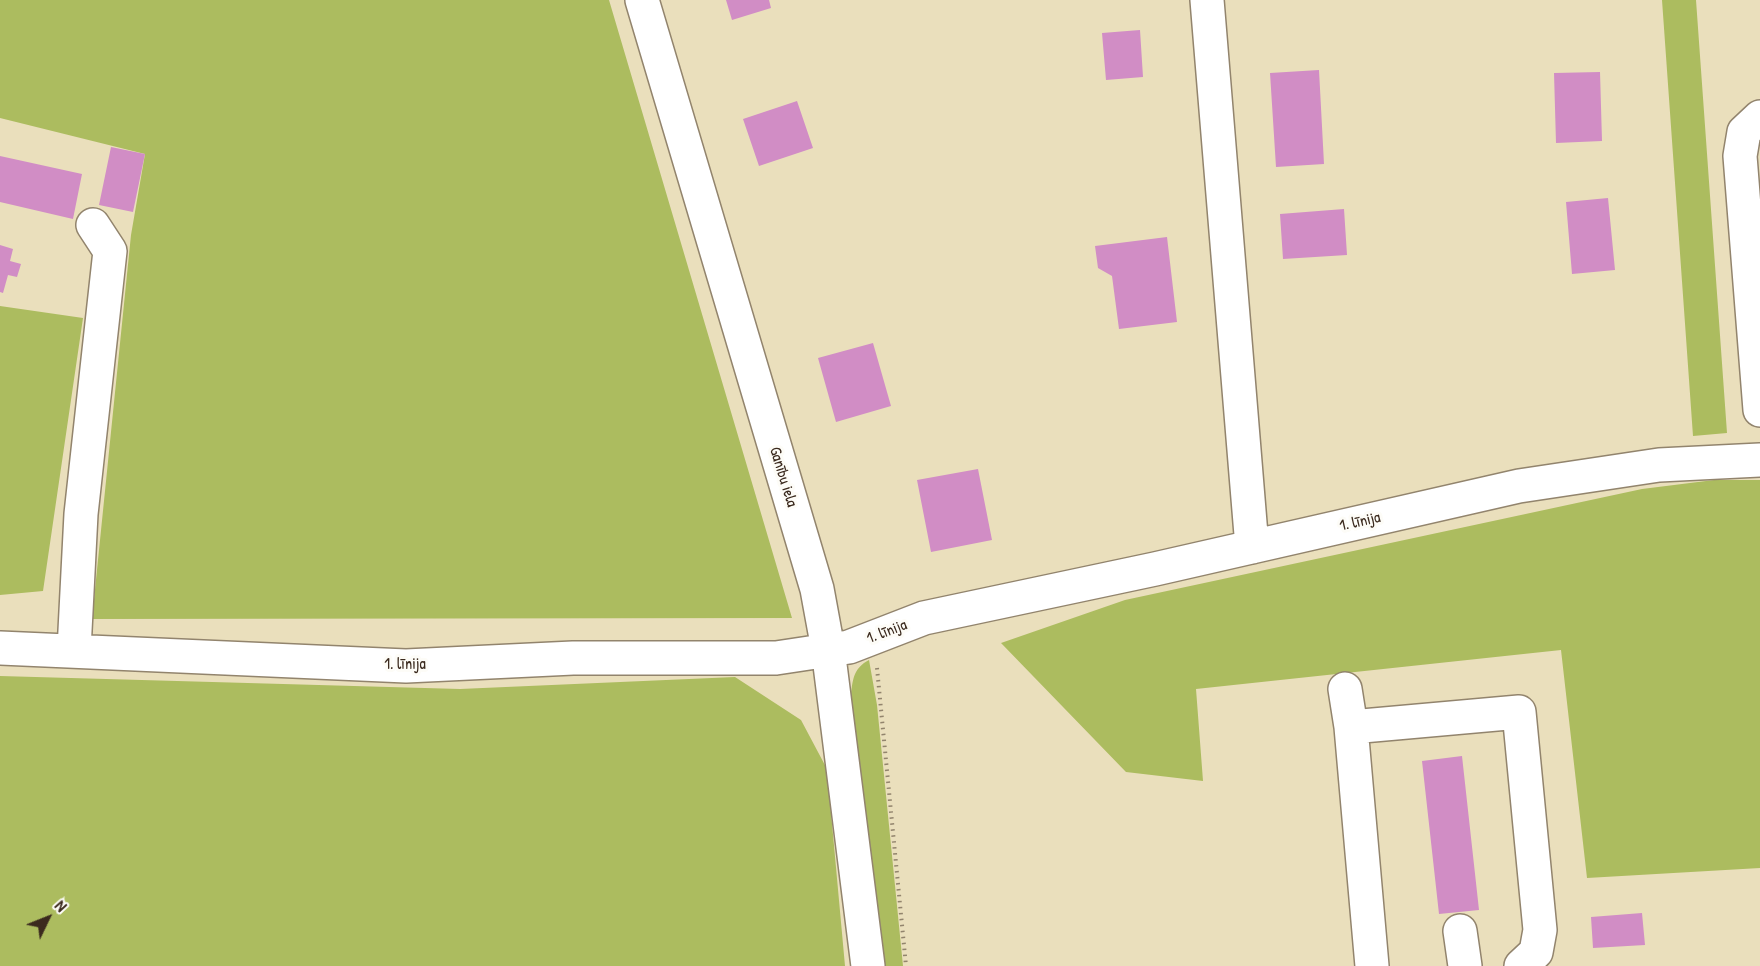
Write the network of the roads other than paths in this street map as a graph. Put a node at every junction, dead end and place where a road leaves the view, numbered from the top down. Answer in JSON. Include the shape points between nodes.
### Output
{"nodes":[{"id":1,"x":642,"y":0,"type":"edge"},
{"id":2,"x":1207,"y":0,"type":"edge"},
{"id":3,"x":1760,"y":117,"type":"edge"},
{"id":4,"x":93,"y":225,"type":"dead end"},
{"id":5,"x":1760,"y":410,"type":"edge"},
{"id":6,"x":1760,"y":460,"type":"edge"},
{"id":7,"x":1252,"y":547,"type":"junction"},
{"id":8,"x":0,"y":648,"type":"edge"},
{"id":9,"x":828,"y":649,"type":"junction"},
{"id":10,"x":74,"y":650,"type":"junction"},
{"id":11,"x":1345,"y":689,"type":"dead end"},
{"id":12,"x":1351,"y":727,"type":"junction"},
{"id":13,"x":1460,"y":931,"type":"dead end"},
{"id":14,"x":868,"y":966,"type":"edge"},
{"id":15,"x":1372,"y":966,"type":"edge"},
{"id":16,"x":1465,"y":966,"type":"edge"},
{"id":17,"x":1521,"y":966,"type":"edge"}],
"edges":[{"from":1,"to":9,"type":"street","name":"Ganību iela","via":[[817,589]]},
{"from":2,"to":7,"type":"street"},
{"from":3,"to":5,"type":"street","via":[[1744,132],[1740,156]]},
{"from":4,"to":10,"type":"street","via":[[110,251],[81,514]]},
{"from":6,"to":7,"type":"street","name":"1. līnija","via":[[1659,465],[1519,486]]},
{"from":7,"to":9,"type":"street","name":"1. līnija","via":[[924,618],[849,647]]},
{"from":8,"to":10,"type":"street","name":"1. līnija"},
{"from":9,"to":10,"type":"street","name":"1. līnija","via":[[776,657],[573,658],[406,666]]},
{"from":9,"to":14,"type":"street","name":"Ganību iela"},
{"from":11,"to":12,"type":"street"},
{"from":12,"to":15,"type":"street"},
{"from":12,"to":17,"type":"street","via":[[1440,731],[1519,712],[1540,930],[1536,952]]},
{"from":13,"to":16,"type":"street"}]}
